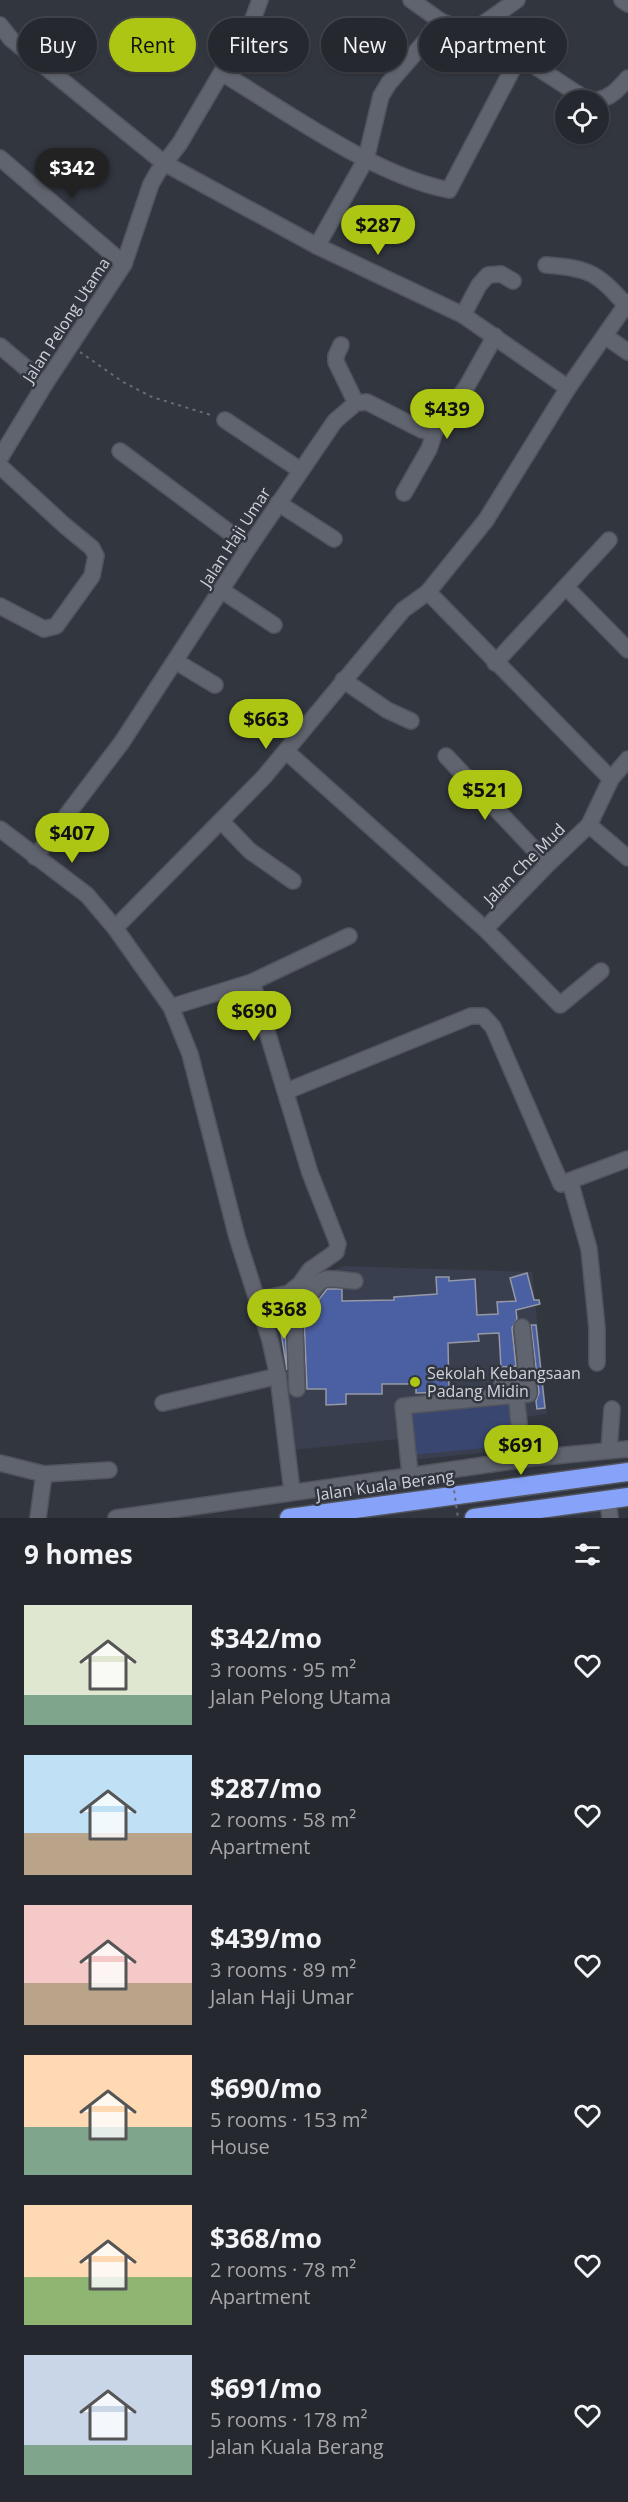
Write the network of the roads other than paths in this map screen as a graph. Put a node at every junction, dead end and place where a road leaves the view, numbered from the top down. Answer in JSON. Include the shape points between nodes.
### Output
{"nodes":[{"id":1,"x":260,"y":0,"type":"edge"},
{"id":2,"x":411,"y":0,"type":"edge"},
{"id":3,"x":518,"y":0,"type":"edge"},
{"id":4,"x":622,"y":0,"type":"edge"},
{"id":5,"x":628,"y":4,"type":"edge"},
{"id":6,"x":436,"y":18,"type":"edge"},
{"id":7,"x":492,"y":18,"type":"edge"},
{"id":8,"x":0,"y":25,"type":"edge"},
{"id":9,"x":419,"y":48,"type":"edge"},
{"id":10,"x":511,"y":72,"type":"edge"},
{"id":11,"x":545,"y":72,"type":"edge"},
{"id":12,"x":222,"y":73,"type":"junction"},
{"id":13,"x":628,"y":78,"type":"edge"},
{"id":14,"x":572,"y":90,"type":"edge"},
{"id":15,"x":609,"y":96,"type":"edge"},
{"id":16,"x":0,"y":158,"type":"edge"},
{"id":17,"x":366,"y":159,"type":"junction"},
{"id":18,"x":164,"y":162,"type":"junction"},
{"id":19,"x":317,"y":246,"type":"junction"},
{"id":20,"x":124,"y":264,"type":"junction"},
{"id":21,"x":546,"y":265,"type":"dead end"},
{"id":22,"x":513,"y":281,"type":"dead end"},
{"id":23,"x":627,"y":303,"type":"edge"},
{"id":24,"x":463,"y":315,"type":"junction"},
{"id":25,"x":495,"y":336,"type":"junction"},
{"id":26,"x":605,"y":336,"type":"junction"},
{"id":27,"x":341,"y":345,"type":"dead end"},
{"id":28,"x":0,"y":346,"type":"edge"},
{"id":29,"x":628,"y":352,"type":"edge"},
{"id":30,"x":45,"y":384,"type":"junction"},
{"id":31,"x":568,"y":388,"type":"junction"},
{"id":32,"x":356,"y":403,"type":"junction"},
{"id":33,"x":225,"y":420,"type":"road end"},
{"id":34,"x":436,"y":428,"type":"junction"},
{"id":35,"x":120,"y":451,"type":"dead end"},
{"id":36,"x":0,"y":458,"type":"edge"},
{"id":37,"x":0,"y":465,"type":"edge"},
{"id":38,"x":300,"y":470,"type":"junction"},
{"id":39,"x":404,"y":493,"type":"dead end"},
{"id":40,"x":278,"y":503,"type":"junction"},
{"id":41,"x":334,"y":539,"type":"dead end"},
{"id":42,"x":609,"y":540,"type":"dead end"},
{"id":43,"x":249,"y":547,"type":"junction"},
{"id":44,"x":566,"y":587,"type":"junction"},
{"id":45,"x":221,"y":590,"type":"junction"},
{"id":46,"x":428,"y":592,"type":"junction"},
{"id":47,"x":0,"y":606,"type":"edge"},
{"id":48,"x":274,"y":625,"type":"dead end"},
{"id":49,"x":628,"y":650,"type":"edge"},
{"id":50,"x":175,"y":661,"type":"junction"},
{"id":51,"x":495,"y":663,"type":"junction"},
{"id":52,"x":343,"y":680,"type":"junction"},
{"id":53,"x":215,"y":686,"type":"dead end"},
{"id":54,"x":411,"y":721,"type":"dead end"},
{"id":55,"x":287,"y":752,"type":"junction"},
{"id":56,"x":446,"y":756,"type":"dead end"},
{"id":57,"x":628,"y":759,"type":"edge"},
{"id":58,"x":611,"y":779,"type":"junction"},
{"id":59,"x":222,"y":822,"type":"junction"},
{"id":60,"x":589,"y":825,"type":"junction"},
{"id":61,"x":0,"y":829,"type":"edge"},
{"id":62,"x":35,"y":857,"type":"junction"},
{"id":63,"x":628,"y":858,"type":"edge"},
{"id":64,"x":548,"y":864,"type":"junction"},
{"id":65,"x":293,"y":881,"type":"dead end"},
{"id":66,"x":115,"y":928,"type":"junction"},
{"id":67,"x":485,"y":929,"type":"junction"},
{"id":68,"x":350,"y":936,"type":"dead end"},
{"id":69,"x":601,"y":971,"type":"dead end"},
{"id":70,"x":252,"y":982,"type":"junction"},
{"id":71,"x":171,"y":1007,"type":"junction"},
{"id":72,"x":287,"y":1091,"type":"junction"},
{"id":73,"x":628,"y":1159,"type":"edge"},
{"id":74,"x":570,"y":1181,"type":"junction"},
{"id":75,"x":356,"y":1281,"type":"dead end"},
{"id":76,"x":294,"y":1305,"type":"junction"},
{"id":77,"x":259,"y":1306,"type":"junction"},
{"id":78,"x":522,"y":1327,"type":"dead end"},
{"id":79,"x":597,"y":1363,"type":"dead end"},
{"id":80,"x":278,"y":1376,"type":"junction"},
{"id":81,"x":528,"y":1379,"type":"junction"},
{"id":82,"x":502,"y":1382,"type":"dead end"},
{"id":83,"x":297,"y":1389,"type":"dead end"},
{"id":84,"x":516,"y":1395,"type":"junction"},
{"id":85,"x":163,"y":1403,"type":"dead end"},
{"id":86,"x":612,"y":1409,"type":"dead end"},
{"id":87,"x":628,"y":1449,"type":"edge"},
{"id":88,"x":609,"y":1450,"type":"junction"},
{"id":89,"x":523,"y":1459,"type":"junction"},
{"id":90,"x":0,"y":1463,"type":"edge"},
{"id":91,"x":110,"y":1470,"type":"dead end"},
{"id":92,"x":628,"y":1472,"type":"edge"},
{"id":93,"x":44,"y":1474,"type":"junction"},
{"id":94,"x":410,"y":1474,"type":"junction"},
{"id":95,"x":292,"y":1491,"type":"junction"},
{"id":96,"x":628,"y":1497,"type":"edge"},
{"id":97,"x":609,"y":1509,"type":"edge"},
{"id":98,"x":196,"y":1512,"type":"edge"},
{"id":99,"x":38,"y":1518,"type":"edge"},
{"id":100,"x":116,"y":1518,"type":"edge"},
{"id":101,"x":289,"y":1518,"type":"edge"},
{"id":102,"x":474,"y":1518,"type":"edge"}],
"edges":[{"from":1,"to":12,"type":"street","name":"Jalan Pelong Utama"},
{"from":2,"to":6,"type":"street"},
{"from":3,"to":7,"type":"street"},
{"from":4,"to":5,"type":"street"},
{"from":8,"to":18,"type":"street","via":[[11,39]]},
{"from":9,"to":17,"type":"street","via":[[381,96]]},
{"from":10,"to":17,"type":"street","via":[[449,190],[416,181]]},
{"from":11,"to":14,"type":"street"},
{"from":12,"to":17,"type":"street"},
{"from":12,"to":18,"type":"street","name":"Jalan Pelong Utama","via":[[180,143]]},
{"from":13,"to":15,"type":"street"},
{"from":16,"to":20,"type":"street"},
{"from":17,"to":19,"type":"street"},
{"from":18,"to":19,"type":"street"},
{"from":18,"to":20,"type":"street","name":"Jalan Pelong Utama","via":[[151,184]]},
{"from":19,"to":24,"type":"street"},
{"from":20,"to":30,"type":"street","name":"Jalan Pelong Utama"},
{"from":21,"to":23,"type":"street","via":[[585,269]]},
{"from":22,"to":24,"type":"street","via":[[501,274],[488,275]]},
{"from":23,"to":26,"type":"street"},
{"from":24,"to":25,"type":"street"},
{"from":25,"to":31,"type":"street"},
{"from":25,"to":34,"type":"street","via":[[467,386]]},
{"from":26,"to":29,"type":"street"},
{"from":26,"to":31,"type":"street"},
{"from":27,"to":32,"type":"street","via":[[336,362]]},
{"from":28,"to":30,"type":"street"},
{"from":30,"to":36,"type":"street","name":"Jalan Pelong Utama"},
{"from":31,"to":46,"type":"street","via":[[486,520]]},
{"from":32,"to":34,"type":"street","via":[[367,402],[422,430]]},
{"from":32,"to":38,"type":"street","name":"Jalan Haji Umar","via":[[335,421]]},
{"from":33,"to":38,"type":"street"},
{"from":34,"to":39,"type":"street"},
{"from":35,"to":43,"type":"street"},
{"from":37,"to":47,"type":"street","via":[[92,548],[96,556],[93,576],[56,626],[44,628]]},
{"from":38,"to":40,"type":"street","name":"Jalan Haji Umar"},
{"from":40,"to":41,"type":"street"},
{"from":40,"to":43,"type":"street","name":"Jalan Haji Umar"},
{"from":42,"to":44,"type":"street"},
{"from":43,"to":45,"type":"street","name":"Jalan Haji Umar"},
{"from":44,"to":49,"type":"street"},
{"from":44,"to":51,"type":"street"},
{"from":45,"to":48,"type":"street"},
{"from":45,"to":50,"type":"street","name":"Jalan Haji Umar"},
{"from":46,"to":51,"type":"street"},
{"from":46,"to":52,"type":"street","via":[[403,610]]},
{"from":50,"to":53,"type":"street"},
{"from":50,"to":62,"type":"street","name":"Jalan Haji Umar","via":[[122,742]]},
{"from":51,"to":58,"type":"street"},
{"from":52,"to":54,"type":"street"},
{"from":52,"to":55,"type":"street"},
{"from":55,"to":59,"type":"street"},
{"from":55,"to":67,"type":"street"},
{"from":56,"to":64,"type":"street"},
{"from":57,"to":58,"type":"street"},
{"from":58,"to":60,"type":"street"},
{"from":59,"to":65,"type":"street","via":[[250,851]]},
{"from":59,"to":66,"type":"street"},
{"from":60,"to":63,"type":"street"},
{"from":60,"to":64,"type":"street","name":"Jalan Che Mud"},
{"from":61,"to":62,"type":"street"},
{"from":62,"to":66,"type":"street","via":[[87,895]]},
{"from":64,"to":67,"type":"street","name":"Jalan Che Mud"},
{"from":66,"to":71,"type":"street"},
{"from":67,"to":69,"type":"street","via":[[561,1005]]},
{"from":68,"to":70,"type":"street"},
{"from":70,"to":71,"type":"street"},
{"from":70,"to":72,"type":"street"},
{"from":71,"to":77,"type":"street","via":[[190,1054]]},
{"from":72,"to":74,"type":"street","via":[[471,1016],[483,1016],[493,1027],[561,1184]]},
{"from":72,"to":77,"type":"street","via":[[310,1173],[338,1244],[336,1252],[310,1270],[295,1289]]},
{"from":73,"to":74,"type":"street"},
{"from":74,"to":79,"type":"street","via":[[589,1249]]},
{"from":75,"to":76,"type":"street","via":[[321,1280],[304,1303]]},
{"from":76,"to":77,"type":"street"},
{"from":76,"to":83,"type":"street"},
{"from":77,"to":80,"type":"street"},
{"from":78,"to":81,"type":"street"},
{"from":80,"to":85,"type":"street"},
{"from":80,"to":95,"type":"street"},
{"from":81,"to":82,"type":"street"},
{"from":81,"to":84,"type":"street","via":[[529,1394]]},
{"from":84,"to":89,"type":"street"},
{"from":84,"to":94,"type":"street","via":[[403,1407]]},
{"from":86,"to":88,"type":"street"},
{"from":87,"to":88,"type":"street"},
{"from":88,"to":89,"type":"street"},
{"from":89,"to":94,"type":"street"},
{"from":90,"to":93,"type":"street"},
{"from":91,"to":93,"type":"street"},
{"from":92,"to":101,"type":"highway","name":"Jalan Kuala Berang"},
{"from":93,"to":99,"type":"street"},
{"from":94,"to":95,"type":"street"},
{"from":95,"to":98,"type":"street"},
{"from":96,"to":97,"type":"highway"},
{"from":97,"to":102,"type":"highway"},
{"from":98,"to":100,"type":"street"}]}
